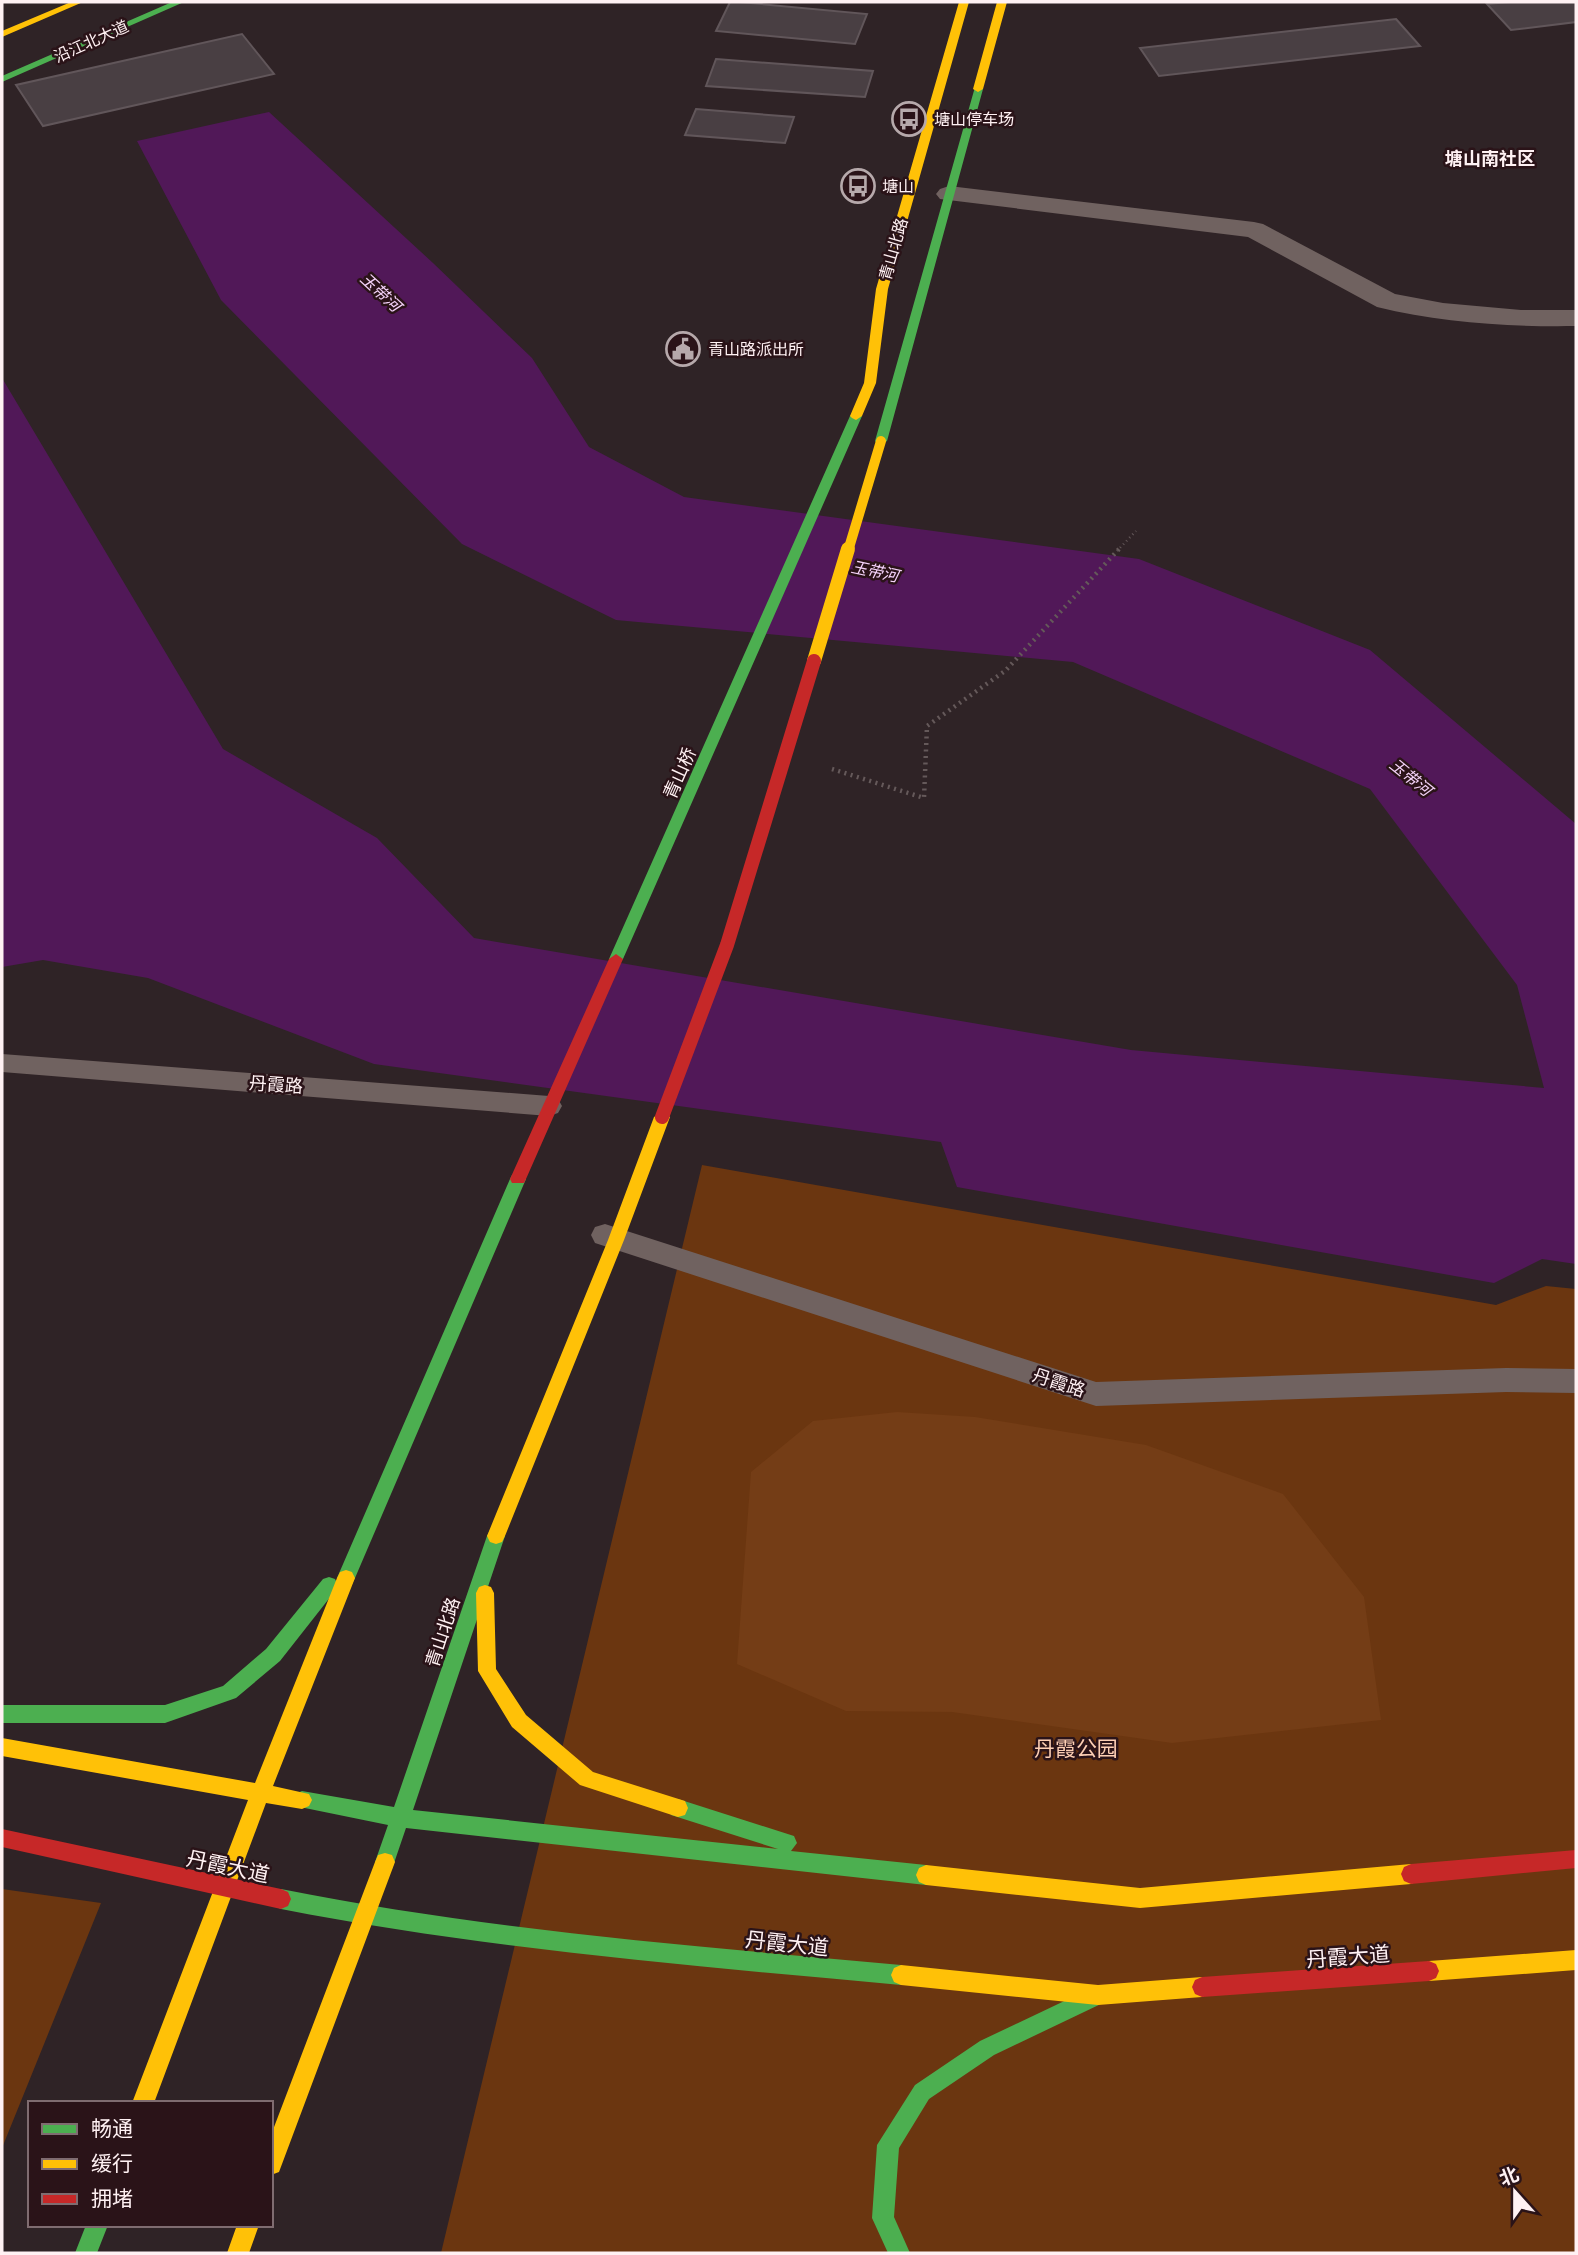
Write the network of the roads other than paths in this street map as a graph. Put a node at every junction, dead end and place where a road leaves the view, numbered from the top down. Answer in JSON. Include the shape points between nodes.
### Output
{"nodes":[{"id":1,"x":78,"y":2,"type":"edge"},
{"id":2,"x":179,"y":2,"type":"edge"},
{"id":3,"x":964,"y":2,"type":"edge"},
{"id":4,"x":1002,"y":2,"type":"edge"},
{"id":5,"x":2,"y":34,"type":"edge"},
{"id":6,"x":2,"y":79,"type":"edge"},
{"id":7,"x":949,"y":194,"type":"junction"},
{"id":8,"x":1576,"y":318,"type":"edge"},
{"id":9,"x":840,"y":455,"type":"joint"},
{"id":10,"x":2,"y":1063,"type":"edge"},
{"id":11,"x":550,"y":1105,"type":"junction"},
{"id":12,"x":611,"y":1238,"type":"junction"},
{"id":13,"x":1576,"y":1381,"type":"edge"},
{"id":14,"x":358,"y":1548,"type":"junction"},
{"id":15,"x":484,"y":1566,"type":"junction"},
{"id":16,"x":2,"y":1714,"type":"edge"},
{"id":17,"x":2,"y":1747,"type":"edge"},
{"id":18,"x":261,"y":1793,"type":"junction"},
{"id":19,"x":401,"y":1818,"type":"junction"},
{"id":20,"x":2,"y":1838,"type":"edge"},
{"id":21,"x":1576,"y":1859,"type":"edge"},
{"id":22,"x":865,"y":1868,"type":"junction"},
{"id":23,"x":225,"y":1887,"type":"junction"},
{"id":24,"x":364,"y":1917,"type":"junction"},
{"id":25,"x":1576,"y":1960,"type":"edge"},
{"id":26,"x":1098,"y":1995,"type":"junction"},
{"id":27,"x":144,"y":2101,"type":"edge"},
{"id":28,"x":273,"y":2159,"type":"edge"},
{"id":29,"x":96,"y":2227,"type":"edge"},
{"id":30,"x":247,"y":2227,"type":"edge"},
{"id":31,"x":86,"y":2253,"type":"edge"},
{"id":32,"x":238,"y":2253,"type":"edge"},
{"id":33,"x":899,"y":2253,"type":"edge"}],
"edges":[{"from":1,"to":5,"type":"main road"},
{"from":2,"to":6,"type":"main road","name":"沿江北大道"},
{"from":3,"to":9,"type":"main road","name":"青山北路","via":[[882,289],[870,383]]},
{"from":4,"to":7,"type":"main road"},
{"from":7,"to":8,"type":"street","via":[[1254,230],[1387,301],[1443,311]]},
{"from":7,"to":12,"type":"main road","name":"青山北路","bridge":true,"via":[[881,441],[727,946]]},
{"from":9,"to":11,"type":"main road","name":"青山桥"},
{"from":10,"to":11,"type":"lane","name":"丹霞路"},
{"from":11,"to":14,"type":"main road"},
{"from":12,"to":13,"type":"lane","name":"丹霞路","via":[[1096,1394]]},
{"from":12,"to":15,"type":"main road","name":"青山北路"},
{"from":14,"to":16,"type":"main road","via":[[273,1655],[229,1692],[165,1714]]},
{"from":14,"to":18,"type":"main road"},
{"from":15,"to":19,"type":"main road","name":"青山北路"},
{"from":15,"to":22,"type":"main road","via":[[487,1671],[519,1721],[587,1779]]},
{"from":17,"to":18,"type":"main road"},
{"from":18,"to":19,"type":"main road"},
{"from":18,"to":23,"type":"main road"},
{"from":19,"to":22,"type":"main road"},
{"from":19,"to":24,"type":"main road","name":"青山北路"},
{"from":20,"to":23,"type":"main road","name":"丹霞大道"},
{"from":21,"to":22,"type":"main road","via":[[1140,1898]]},
{"from":23,"to":24,"type":"main road","name":"丹霞大道"},
{"from":23,"to":27,"type":"main road"},
{"from":24,"to":26,"type":"main road","name":"丹霞大道"},
{"from":24,"to":28,"type":"main road","name":"青山北路"},
{"from":25,"to":26,"type":"main road","name":"丹霞大道"},
{"from":26,"to":33,"type":"main road","via":[[987,2048],[922,2092],[888,2145],[883,2218]]},
{"from":29,"to":31,"type":"main road"},
{"from":30,"to":32,"type":"main road"}]}
